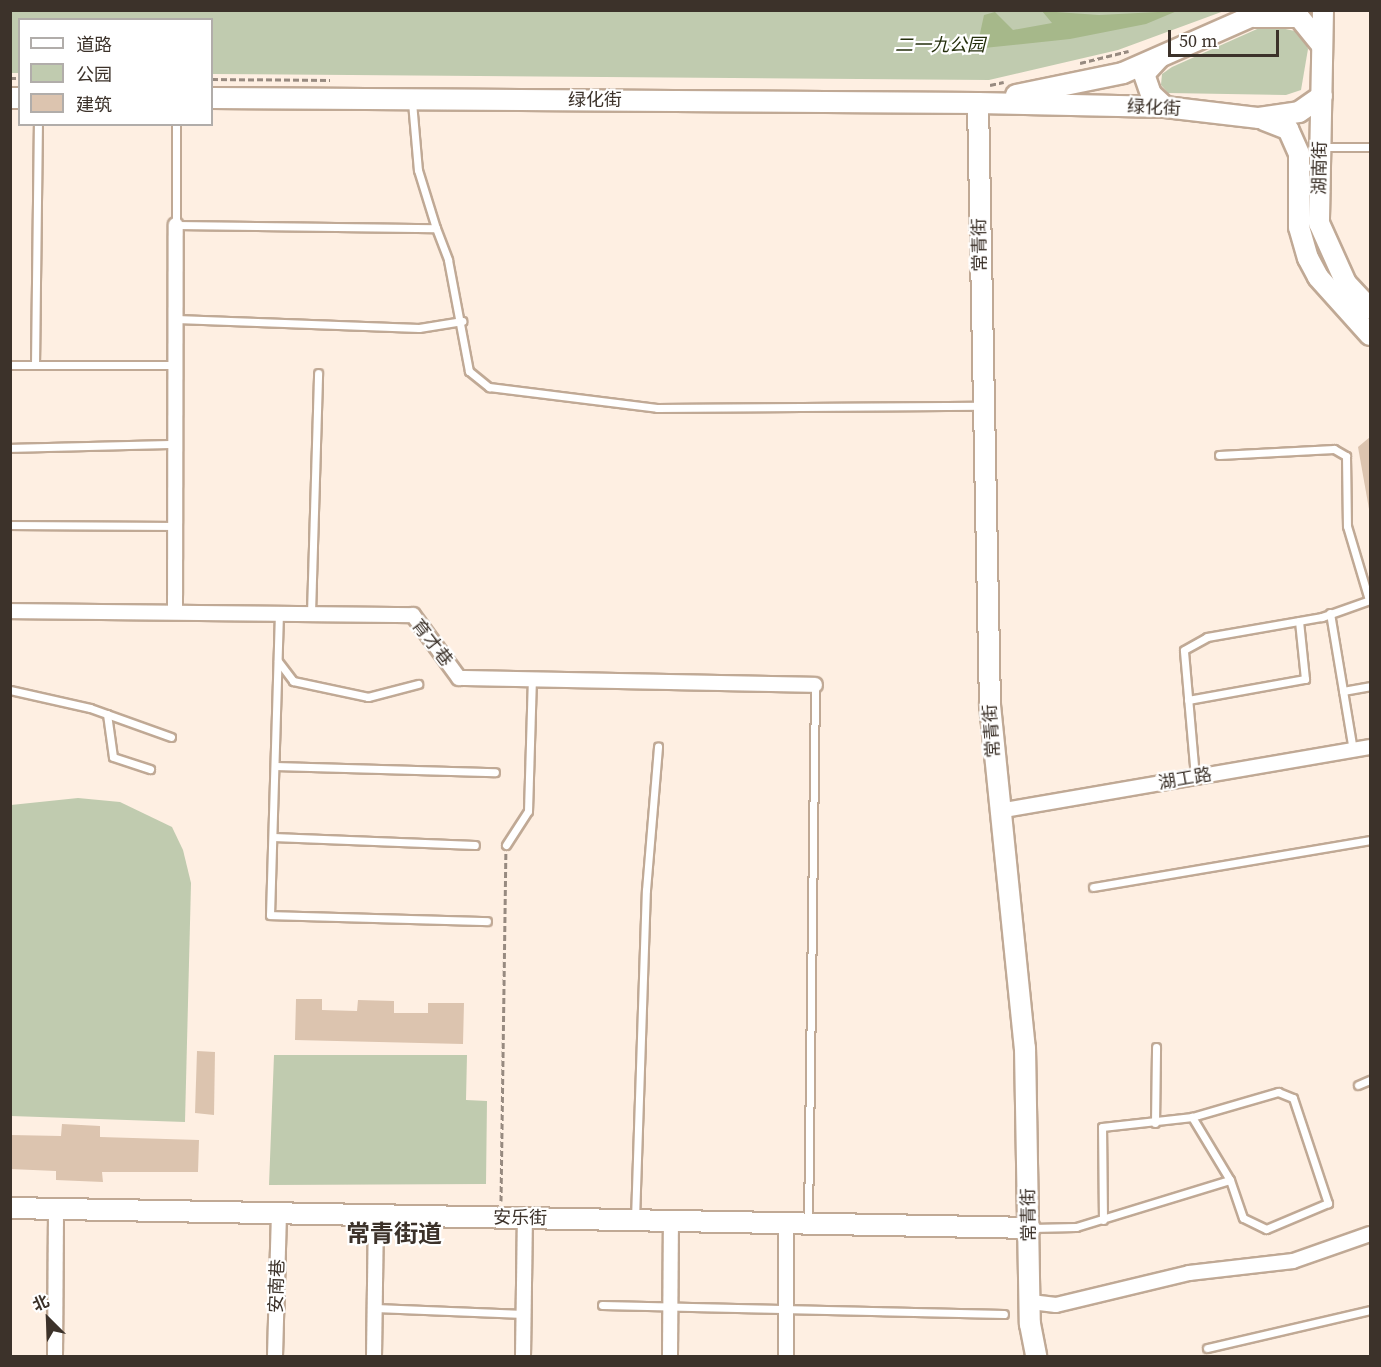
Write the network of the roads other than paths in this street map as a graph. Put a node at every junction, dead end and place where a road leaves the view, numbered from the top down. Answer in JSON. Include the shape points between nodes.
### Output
{"nodes":[{"id":1,"x":1323,"y":10,"type":"edge"},
{"id":2,"x":1260,"y":14,"type":"edge"},
{"id":3,"x":1321,"y":44,"type":"junction"},
{"id":4,"x":1159,"y":58,"type":"junction"},
{"id":5,"x":979,"y":94,"type":"junction"},
{"id":6,"x":1322,"y":96,"type":"junction"},
{"id":7,"x":213,"y":98,"type":"edge"},
{"id":8,"x":412,"y":99,"type":"junction"},
{"id":9,"x":1165,"y":107,"type":"junction"},
{"id":10,"x":1259,"y":118,"type":"junction"},
{"id":11,"x":38,"y":126,"type":"edge"},
{"id":12,"x":176,"y":126,"type":"edge"},
{"id":13,"x":1321,"y":147,"type":"junction"},
{"id":14,"x":1371,"y":147,"type":"edge"},
{"id":15,"x":176,"y":225,"type":"junction"},
{"id":16,"x":436,"y":228,"type":"junction"},
{"id":17,"x":1366,"y":299,"type":"edge"},
{"id":18,"x":176,"y":319,"type":"junction"},
{"id":19,"x":462,"y":321,"type":"junction"},
{"id":20,"x":1371,"y":335,"type":"edge"},
{"id":21,"x":10,"y":365,"type":"edge"},
{"id":22,"x":35,"y":365,"type":"junction"},
{"id":23,"x":176,"y":365,"type":"junction"},
{"id":24,"x":318,"y":373,"type":"dead end"},
{"id":25,"x":983,"y":406,"type":"junction"},
{"id":26,"x":176,"y":444,"type":"junction"},
{"id":27,"x":10,"y":448,"type":"edge"},
{"id":28,"x":1219,"y":455,"type":"dead end"},
{"id":29,"x":10,"y":525,"type":"edge"},
{"id":30,"x":175,"y":526,"type":"junction"},
{"id":31,"x":1370,"y":600,"type":"edge"},
{"id":32,"x":10,"y":611,"type":"edge"},
{"id":33,"x":175,"y":612,"type":"junction"},
{"id":34,"x":279,"y":612,"type":"junction"},
{"id":35,"x":310,"y":613,"type":"junction"},
{"id":36,"x":1330,"y":613,"type":"junction"},
{"id":37,"x":1299,"y":621,"type":"junction"},
{"id":38,"x":277,"y":661,"type":"junction"},
{"id":39,"x":532,"y":679,"type":"junction"},
{"id":40,"x":418,"y":684,"type":"dead end"},
{"id":41,"x":815,"y":685,"type":"joint"},
{"id":42,"x":1371,"y":686,"type":"edge"},
{"id":43,"x":10,"y":690,"type":"edge"},
{"id":44,"x":1343,"y":692,"type":"junction"},
{"id":45,"x":1188,"y":699,"type":"junction"},
{"id":46,"x":107,"y":714,"type":"junction"},
{"id":47,"x":171,"y":737,"type":"dead end"},
{"id":48,"x":658,"y":746,"type":"dead end"},
{"id":49,"x":1371,"y":747,"type":"edge"},
{"id":50,"x":1353,"y":750,"type":"junction"},
{"id":51,"x":274,"y":766,"type":"junction"},
{"id":52,"x":150,"y":769,"type":"dead end"},
{"id":53,"x":495,"y":772,"type":"dead end"},
{"id":54,"x":1195,"y":777,"type":"junction"},
{"id":55,"x":999,"y":811,"type":"junction"},
{"id":56,"x":273,"y":837,"type":"junction"},
{"id":57,"x":1371,"y":840,"type":"edge"},
{"id":58,"x":475,"y":844,"type":"dead end"},
{"id":59,"x":506,"y":845,"type":"road end"},
{"id":60,"x":1093,"y":887,"type":"dead end"},
{"id":61,"x":487,"y":921,"type":"dead end"},
{"id":62,"x":1156,"y":1047,"type":"dead end"},
{"id":63,"x":1371,"y":1080,"type":"edge"},
{"id":64,"x":1358,"y":1085,"type":"dead end"},
{"id":65,"x":1192,"y":1117,"type":"junction"},
{"id":66,"x":1155,"y":1123,"type":"junction"},
{"id":67,"x":1230,"y":1180,"type":"junction"},
{"id":68,"x":10,"y":1208,"type":"edge"},
{"id":69,"x":56,"y":1209,"type":"junction"},
{"id":70,"x":279,"y":1216,"type":"junction"},
{"id":71,"x":376,"y":1217,"type":"junction"},
{"id":72,"x":525,"y":1218,"type":"junction"},
{"id":73,"x":635,"y":1219,"type":"junction"},
{"id":74,"x":1103,"y":1220,"type":"junction"},
{"id":75,"x":671,"y":1221,"type":"junction"},
{"id":76,"x":786,"y":1223,"type":"junction"},
{"id":77,"x":808,"y":1223,"type":"junction"},
{"id":78,"x":1030,"y":1228,"type":"junction"},
{"id":79,"x":1371,"y":1234,"type":"edge"},
{"id":80,"x":1031,"y":1302,"type":"junction"},
{"id":81,"x":602,"y":1305,"type":"dead end"},
{"id":82,"x":671,"y":1306,"type":"junction"},
{"id":83,"x":375,"y":1308,"type":"junction"},
{"id":84,"x":786,"y":1309,"type":"junction"},
{"id":85,"x":1371,"y":1310,"type":"edge"},
{"id":86,"x":524,"y":1314,"type":"junction"},
{"id":87,"x":1004,"y":1314,"type":"dead end"},
{"id":88,"x":1207,"y":1347,"type":"dead end"},
{"id":89,"x":55,"y":1356,"type":"edge"},
{"id":90,"x":275,"y":1356,"type":"edge"},
{"id":91,"x":374,"y":1356,"type":"edge"},
{"id":92,"x":524,"y":1356,"type":"edge"},
{"id":93,"x":670,"y":1356,"type":"edge"},
{"id":94,"x":786,"y":1356,"type":"edge"},
{"id":95,"x":1036,"y":1356,"type":"edge"}],
"edges":[{"from":1,"to":3,"type":"street","name":"湖南街"},
{"from":2,"to":3,"type":"street","via":[[1299,17]]},
{"from":2,"to":4,"type":"street","name":"绿化街"},
{"from":3,"to":6,"type":"street","name":"湖南街"},
{"from":4,"to":5,"type":"street","name":"绿化街","via":[[1087,82]]},
{"from":4,"to":9,"type":"street","via":[[1144,74],[1151,94]]},
{"from":5,"to":8,"type":"street","name":"绿化街"},
{"from":5,"to":9,"type":"street","name":"绿化街"},
{"from":5,"to":25,"type":"street","name":"常青街"},
{"from":6,"to":10,"type":"street","name":"绿化街","via":[[1299,112]]},
{"from":6,"to":13,"type":"street","name":"湖南街"},
{"from":7,"to":8,"type":"street","name":"绿化街"},
{"from":8,"to":16,"type":"lane","via":[[418,170]]},
{"from":9,"to":10,"type":"street","name":"绿化街"},
{"from":10,"to":20,"type":"street","name":"湖南街","via":[[1288,129],[1294,140],[1299,227],[1308,258],[1325,286]]},
{"from":11,"to":22,"type":"lane"},
{"from":12,"to":15,"type":"lane"},
{"from":13,"to":14,"type":"lane"},
{"from":13,"to":17,"type":"street","name":"湖南街","via":[[1321,236]]},
{"from":15,"to":16,"type":"lane"},
{"from":15,"to":18,"type":"street"},
{"from":16,"to":19,"type":"lane"},
{"from":18,"to":19,"type":"lane","via":[[419,328]]},
{"from":18,"to":23,"type":"street"},
{"from":19,"to":25,"type":"lane","via":[[469,371],[489,387],[657,408]]},
{"from":21,"to":22,"type":"lane"},
{"from":22,"to":23,"type":"lane"},
{"from":23,"to":26,"type":"street"},
{"from":24,"to":35,"type":"lane"},
{"from":25,"to":55,"type":"street","name":"常青街","via":[[990,705]]},
{"from":26,"to":27,"type":"lane"},
{"from":26,"to":30,"type":"street"},
{"from":28,"to":31,"type":"lane","via":[[1334,449],[1346,456],[1347,526]]},
{"from":29,"to":30,"type":"lane"},
{"from":30,"to":33,"type":"street"},
{"from":31,"to":36,"type":"lane"},
{"from":32,"to":33,"type":"street","name":"育才巷"},
{"from":33,"to":34,"type":"street","name":"育才巷"},
{"from":34,"to":35,"type":"street","name":"育才巷"},
{"from":34,"to":38,"type":"lane"},
{"from":35,"to":39,"type":"street","name":"育才巷","via":[[413,615],[459,678]]},
{"from":36,"to":37,"type":"lane"},
{"from":36,"to":44,"type":"lane"},
{"from":37,"to":45,"type":"lane","via":[[1207,637],[1184,650]]},
{"from":37,"to":45,"type":"lane","via":[[1305,679]]},
{"from":38,"to":40,"type":"lane","via":[[293,681],[368,697]]},
{"from":38,"to":51,"type":"lane"},
{"from":39,"to":41,"type":"street","name":"育才巷"},
{"from":39,"to":59,"type":"lane","via":[[528,811]]},
{"from":41,"to":77,"type":"lane"},
{"from":42,"to":44,"type":"lane"},
{"from":43,"to":46,"type":"lane"},
{"from":44,"to":50,"type":"lane"},
{"from":45,"to":54,"type":"lane"},
{"from":46,"to":47,"type":"lane"},
{"from":46,"to":52,"type":"lane","via":[[113,757]]},
{"from":48,"to":73,"type":"lane","via":[[646,890]]},
{"from":49,"to":50,"type":"street","name":"湖工路"},
{"from":50,"to":54,"type":"street","name":"湖工路"},
{"from":51,"to":53,"type":"lane"},
{"from":51,"to":56,"type":"lane"},
{"from":54,"to":55,"type":"street","name":"湖工路"},
{"from":55,"to":78,"type":"street","name":"常青街","via":[[1025,1048]]},
{"from":56,"to":58,"type":"lane"},
{"from":56,"to":61,"type":"lane","via":[[270,915]]},
{"from":57,"to":60,"type":"lane"},
{"from":62,"to":66,"type":"lane"},
{"from":63,"to":64,"type":"lane"},
{"from":65,"to":66,"type":"lane"},
{"from":65,"to":67,"type":"lane"},
{"from":65,"to":67,"type":"lane","via":[[1278,1092],[1293,1098],[1328,1203],[1266,1229],[1243,1218]]},
{"from":66,"to":74,"type":"lane","via":[[1102,1127]]},
{"from":67,"to":74,"type":"lane"},
{"from":68,"to":69,"type":"street","name":"安乐街"},
{"from":69,"to":70,"type":"street","name":"安乐街"},
{"from":69,"to":89,"type":"street"},
{"from":70,"to":71,"type":"street","name":"安乐街"},
{"from":70,"to":90,"type":"street","name":"安南巷"},
{"from":71,"to":72,"type":"street","name":"安乐街"},
{"from":71,"to":83,"type":"street"},
{"from":72,"to":73,"type":"street","name":"安乐街"},
{"from":72,"to":86,"type":"street"},
{"from":73,"to":75,"type":"street","name":"安乐街"},
{"from":74,"to":78,"type":"lane"},
{"from":75,"to":76,"type":"street","name":"安乐街"},
{"from":75,"to":82,"type":"street"},
{"from":76,"to":77,"type":"street","name":"安乐街"},
{"from":76,"to":84,"type":"street"},
{"from":77,"to":78,"type":"street","name":"安乐街"},
{"from":78,"to":80,"type":"street","name":"常青街"},
{"from":79,"to":80,"type":"street","via":[[1293,1261],[1189,1273],[1056,1305]]},
{"from":80,"to":95,"type":"street","name":"常青街"},
{"from":81,"to":82,"type":"lane"},
{"from":82,"to":84,"type":"lane"},
{"from":82,"to":93,"type":"street"},
{"from":83,"to":86,"type":"lane"},
{"from":83,"to":91,"type":"street"},
{"from":84,"to":87,"type":"lane"},
{"from":84,"to":94,"type":"street"},
{"from":85,"to":88,"type":"lane"},
{"from":86,"to":92,"type":"street"}]}
